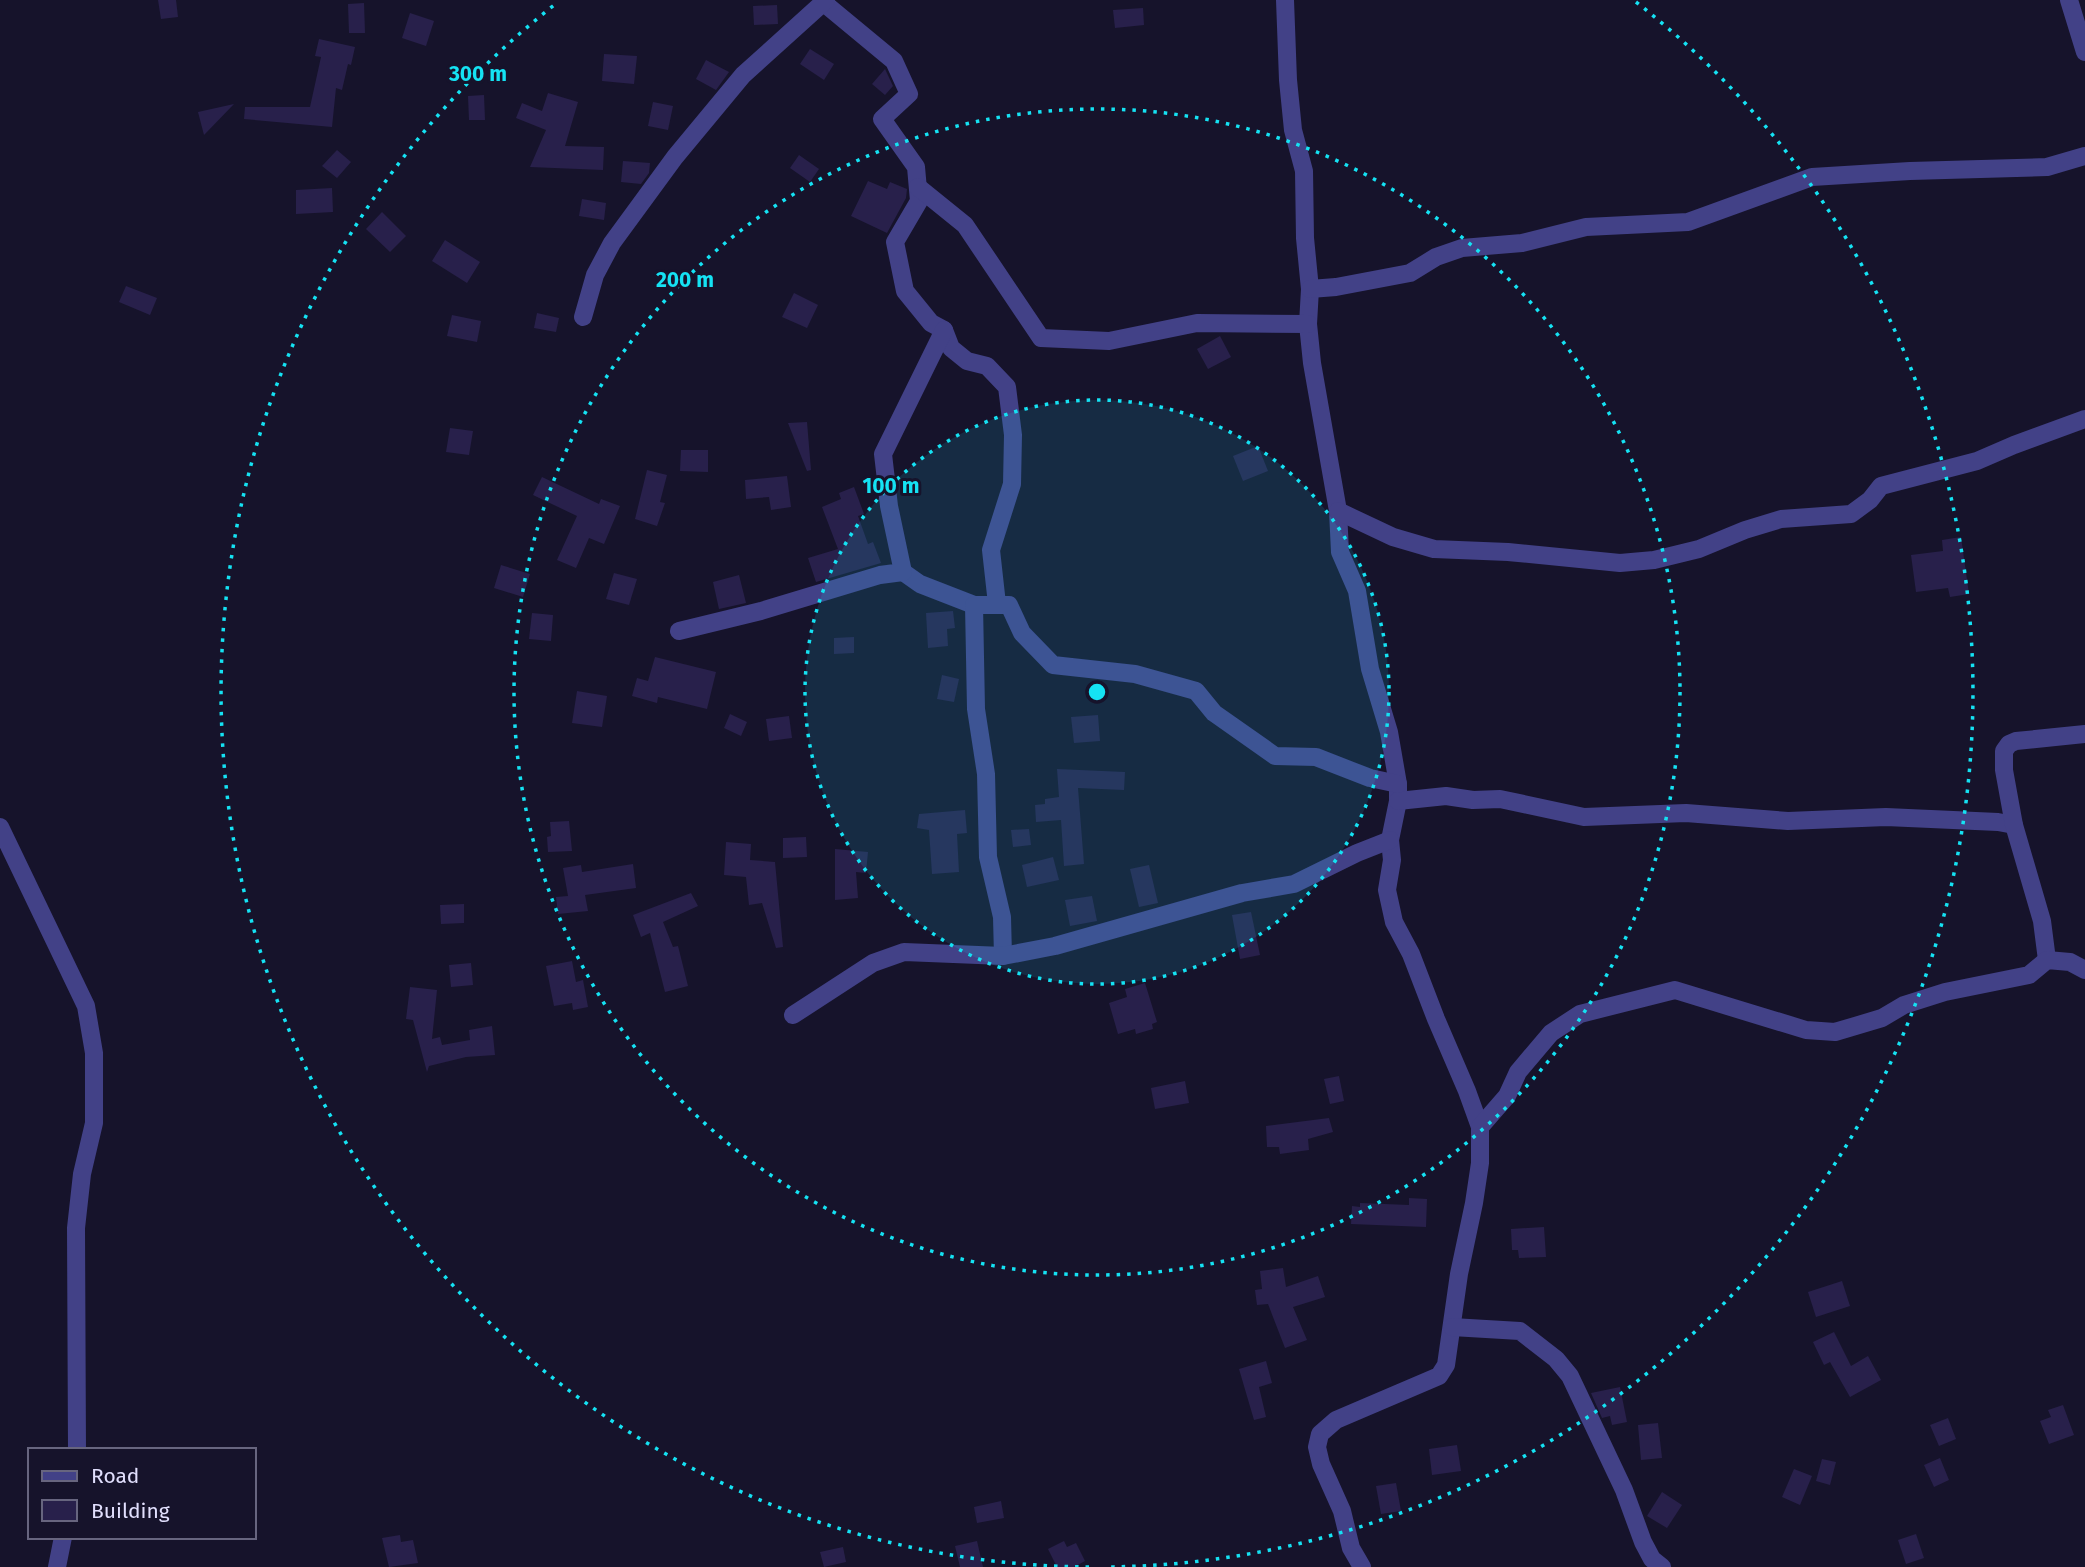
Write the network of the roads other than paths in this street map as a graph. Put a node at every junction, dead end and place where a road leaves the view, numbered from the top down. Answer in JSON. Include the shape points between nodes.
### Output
{"nodes":[{"id":1,"x":1285,"y":0,"type":"edge"},
{"id":2,"x":2069,"y":0,"type":"edge"},
{"id":3,"x":825,"y":1,"type":"edge"},
{"id":4,"x":2085,"y":52,"type":"edge"},
{"id":5,"x":2085,"y":156,"type":"edge"},
{"id":6,"x":918,"y":187,"type":"junction"},
{"id":7,"x":1310,"y":289,"type":"junction"},
{"id":8,"x":583,"y":317,"type":"dead end"},
{"id":9,"x":1308,"y":324,"type":"junction"},
{"id":10,"x":944,"y":330,"type":"junction"},
{"id":11,"x":2085,"y":419,"type":"edge"},
{"id":12,"x":1338,"y":511,"type":"junction"},
{"id":13,"x":903,"y":572,"type":"junction"},
{"id":14,"x":998,"y":604,"type":"junction"},
{"id":15,"x":974,"y":605,"type":"junction"},
{"id":16,"x":679,"y":631,"type":"dead end"},
{"id":17,"x":2085,"y":734,"type":"edge"},
{"id":18,"x":1398,"y":793,"type":"junction"},
{"id":19,"x":2014,"y":825,"type":"junction"},
{"id":20,"x":0,"y":827,"type":"edge"},
{"id":21,"x":1390,"y":840,"type":"junction"},
{"id":22,"x":1003,"y":956,"type":"junction"},
{"id":23,"x":2047,"y":960,"type":"junction"},
{"id":24,"x":2085,"y":970,"type":"edge"},
{"id":25,"x":793,"y":1015,"type":"dead end"},
{"id":26,"x":1480,"y":1127,"type":"junction"},
{"id":27,"x":1451,"y":1327,"type":"junction"},
{"id":28,"x":77,"y":1448,"type":"edge"},
{"id":29,"x":63,"y":1539,"type":"edge"},
{"id":30,"x":57,"y":1567,"type":"edge"},
{"id":31,"x":1362,"y":1567,"type":"edge"},
{"id":32,"x":1662,"y":1567,"type":"edge"}],
"edges":[{"from":1,"to":7,"type":"street","via":[[1292,117],[1304,171]]},
{"from":2,"to":4,"type":"street"},
{"from":3,"to":6,"type":"street","via":[[894,61],[909,93],[882,119],[916,167]]},
{"from":3,"to":8,"type":"street","via":[[743,75],[667,167],[612,243],[595,275]]},
{"from":5,"to":7,"type":"street","via":[[2047,167],[1812,177],[1688,222],[1586,227],[1522,243],[1462,248],[1410,273]]},
{"from":6,"to":9,"type":"street","via":[[965,225],[1041,338],[1109,341],[1197,323]]},
{"from":6,"to":10,"type":"street","via":[[919,201],[895,242],[905,291],[931,323]]},
{"from":7,"to":9,"type":"street"},
{"from":9,"to":12,"type":"street"},
{"from":10,"to":13,"type":"street","via":[[883,454]]},
{"from":10,"to":14,"type":"street","via":[[951,348],[967,361],[987,366],[1007,387],[1013,435],[1012,484],[991,550]]},
{"from":11,"to":12,"type":"street","via":[[1977,461],[1881,486],[1851,514],[1781,519],[1654,560],[1620,563],[1434,549],[1393,537]]},
{"from":12,"to":18,"type":"street","via":[[1340,552],[1356,590],[1370,669],[1389,732]]},
{"from":13,"to":15,"type":"street","via":[[920,584]]},
{"from":13,"to":16,"type":"street"},
{"from":14,"to":15,"type":"street"},
{"from":14,"to":18,"type":"street","via":[[1009,605],[1022,633],[1053,665],[1135,674],[1196,691],[1214,713],[1275,756],[1316,757]]},
{"from":15,"to":22,"type":"street","via":[[976,709],[986,774],[988,857],[1002,917]]},
{"from":17,"to":19,"type":"street","via":[[2009,744],[2004,751],[2004,770]]},
{"from":18,"to":19,"type":"street","via":[[1500,799],[1584,817],[1686,813],[1788,821],[1886,817]]},
{"from":18,"to":21,"type":"street"},
{"from":19,"to":23,"type":"street","via":[[2042,921]]},
{"from":20,"to":28,"type":"street","via":[[86,1006],[94,1053],[94,1123],[76,1228]]},
{"from":21,"to":22,"type":"street","via":[[1294,884],[1242,892],[1055,946]]},
{"from":21,"to":26,"type":"street","via":[[1387,890],[1394,922]]},
{"from":22,"to":25,"type":"street","via":[[904,952],[873,963]]},
{"from":23,"to":24,"type":"street","via":[[2070,962]]},
{"from":23,"to":26,"type":"street","via":[[2029,975],[1945,992],[1835,1032],[1806,1030],[1675,990],[1580,1014],[1551,1033]]},
{"from":26,"to":27,"type":"street","via":[[1475,1203]]},
{"from":27,"to":31,"type":"street","via":[[1446,1365],[1439,1376],[1336,1420],[1320,1434],[1321,1464]]},
{"from":27,"to":32,"type":"street","via":[[1520,1331],[1556,1359],[1570,1376],[1624,1490],[1643,1542]]},
{"from":29,"to":30,"type":"street"}]}
